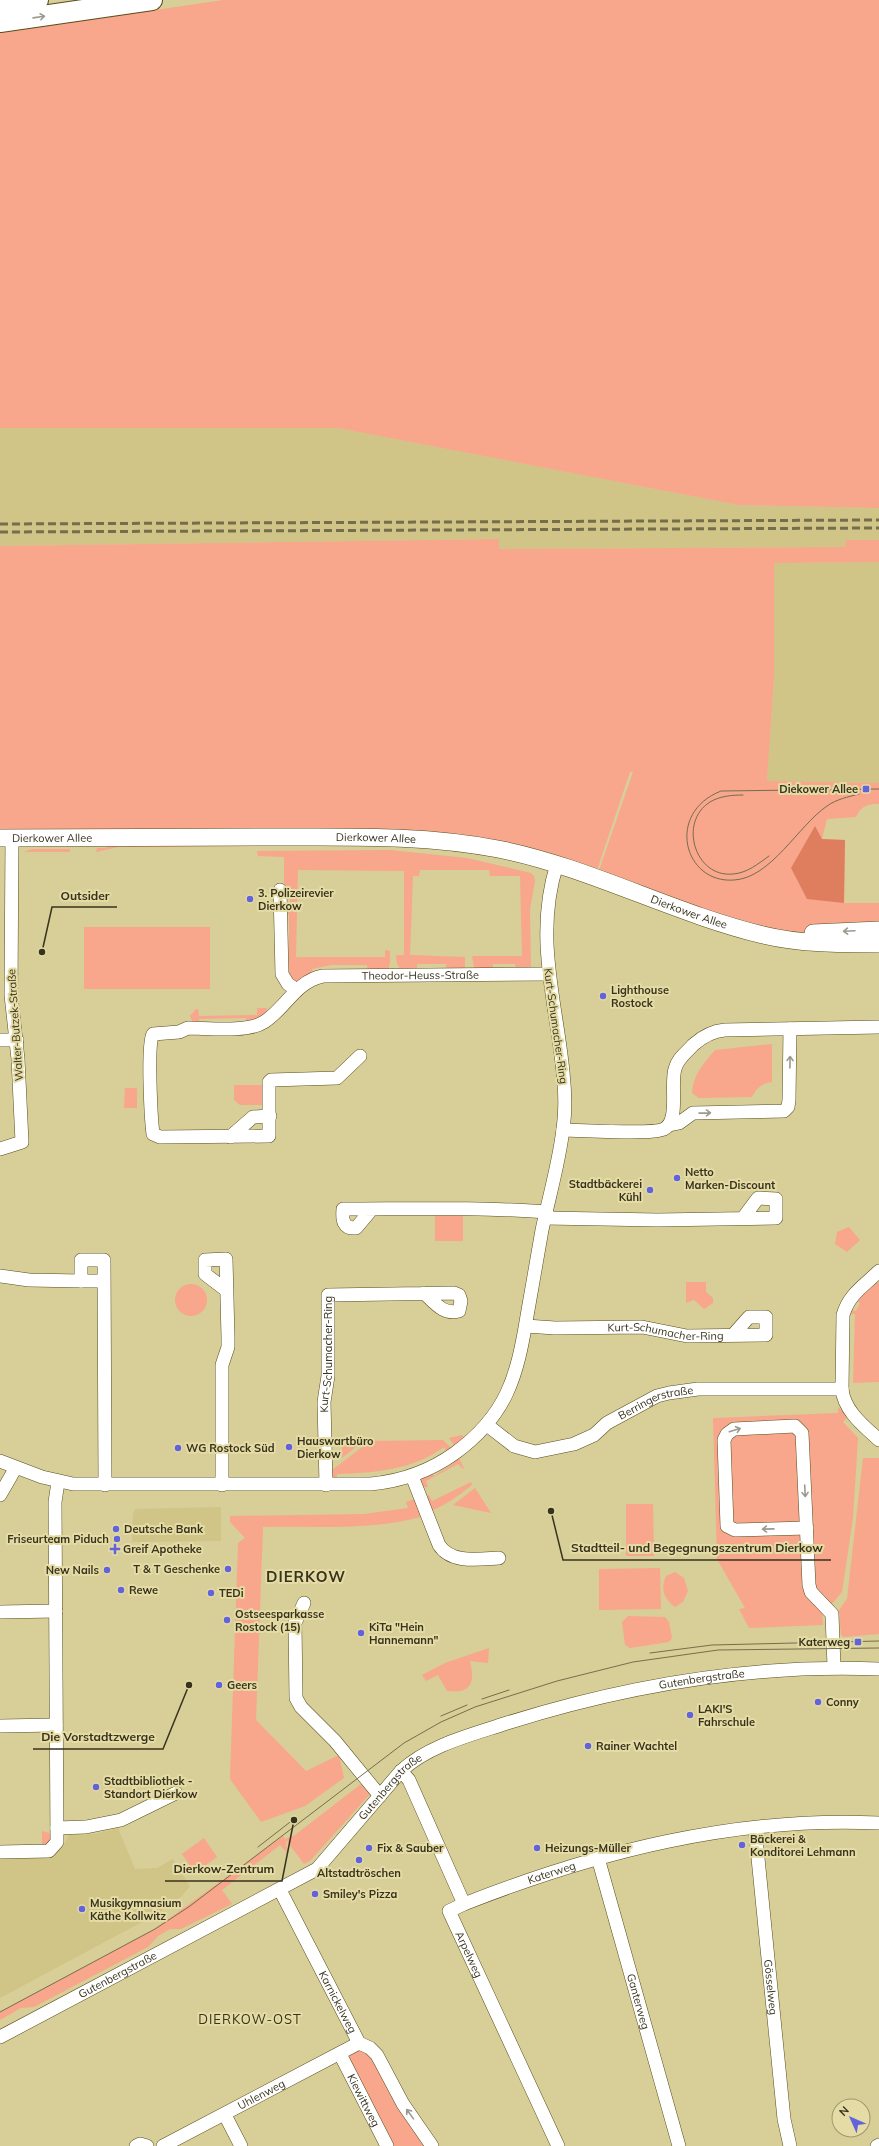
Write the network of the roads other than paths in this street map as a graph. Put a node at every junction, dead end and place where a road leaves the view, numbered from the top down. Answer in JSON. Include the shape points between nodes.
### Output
{"nodes":[{"id":1,"x":38,"y":0,"type":"edge"},
{"id":2,"x":152,"y":0,"type":"edge"},
{"id":3,"x":0,"y":6,"type":"edge"},
{"id":4,"x":0,"y":22,"type":"edge"},
{"id":5,"x":6,"y":838,"type":"edge"},
{"id":6,"x":557,"y":864,"type":"junction"},
{"id":7,"x":280,"y":890,"type":"dead end"},
{"id":8,"x":739,"y":928,"type":"junction"},
{"id":9,"x":879,"y":930,"type":"edge"},
{"id":10,"x":879,"y":944,"type":"edge"},
{"id":11,"x":548,"y":974,"type":"junction"},
{"id":12,"x":297,"y":990,"type":"junction"},
{"id":13,"x":6,"y":995,"type":"edge"},
{"id":14,"x":879,"y":1027,"type":"edge"},
{"id":15,"x":790,"y":1029,"type":"junction"},
{"id":16,"x":7,"y":1040,"type":"edge"},
{"id":17,"x":360,"y":1056,"type":"dead end"},
{"id":18,"x":270,"y":1116,"type":"junction"},
{"id":19,"x":669,"y":1125,"type":"junction"},
{"id":20,"x":563,"y":1130,"type":"junction"},
{"id":21,"x":230,"y":1137,"type":"junction"},
{"id":22,"x":0,"y":1149,"type":"edge"},
{"id":23,"x":372,"y":1209,"type":"dead end"},
{"id":24,"x":546,"y":1215,"type":"junction"},
{"id":25,"x":743,"y":1218,"type":"dead end"},
{"id":26,"x":878,"y":1273,"type":"edge"},
{"id":27,"x":0,"y":1276,"type":"edge"},
{"id":28,"x":81,"y":1281,"type":"junction"},
{"id":29,"x":104,"y":1281,"type":"junction"},
{"id":30,"x":226,"y":1290,"type":"dead end"},
{"id":31,"x":424,"y":1293,"type":"dead end"},
{"id":32,"x":526,"y":1326,"type":"junction"},
{"id":33,"x":733,"y":1335,"type":"dead end"},
{"id":34,"x":842,"y":1389,"type":"junction"},
{"id":35,"x":487,"y":1425,"type":"junction"},
{"id":36,"x":879,"y":1440,"type":"edge"},
{"id":37,"x":0,"y":1462,"type":"edge"},
{"id":38,"x":15,"y":1469,"type":"junction"},
{"id":39,"x":412,"y":1476,"type":"junction"},
{"id":40,"x":58,"y":1482,"type":"junction"},
{"id":41,"x":105,"y":1485,"type":"junction"},
{"id":42,"x":222,"y":1485,"type":"junction"},
{"id":43,"x":326,"y":1485,"type":"junction"},
{"id":44,"x":0,"y":1494,"type":"edge"},
{"id":45,"x":807,"y":1528,"type":"junction"},
{"id":46,"x":499,"y":1558,"type":"dead end"},
{"id":47,"x":304,"y":1603,"type":"dead end"},
{"id":48,"x":56,"y":1611,"type":"junction"},
{"id":49,"x":0,"y":1612,"type":"edge"},
{"id":50,"x":834,"y":1667,"type":"junction"},
{"id":51,"x":879,"y":1669,"type":"edge"},
{"id":52,"x":56,"y":1725,"type":"junction"},
{"id":53,"x":0,"y":1726,"type":"edge"},
{"id":54,"x":401,"y":1772,"type":"junction"},
{"id":55,"x":176,"y":1793,"type":"dead end"},
{"id":56,"x":380,"y":1796,"type":"junction"},
{"id":57,"x":879,"y":1823,"type":"edge"},
{"id":58,"x":57,"y":1828,"type":"junction"},
{"id":59,"x":755,"y":1828,"type":"junction"},
{"id":60,"x":0,"y":1852,"type":"edge"},
{"id":61,"x":598,"y":1858,"type":"junction"},
{"id":62,"x":280,"y":1890,"type":"junction"},
{"id":63,"x":464,"y":1904,"type":"junction"},
{"id":64,"x":0,"y":2037,"type":"edge"},
{"id":65,"x":359,"y":2043,"type":"junction"},
{"id":66,"x":340,"y":2054,"type":"junction"},
{"id":67,"x":225,"y":2114,"type":"junction"},
{"id":68,"x":136,"y":2146,"type":"edge"},
{"id":69,"x":147,"y":2146,"type":"edge"},
{"id":70,"x":163,"y":2146,"type":"edge"},
{"id":71,"x":241,"y":2146,"type":"edge"},
{"id":72,"x":387,"y":2146,"type":"edge"},
{"id":73,"x":432,"y":2146,"type":"edge"},
{"id":74,"x":558,"y":2146,"type":"edge"},
{"id":75,"x":679,"y":2146,"type":"edge"},
{"id":76,"x":790,"y":2146,"type":"edge"}],
"edges":[{"from":1,"to":3,"type":"highway"},
{"from":4,"to":2,"type":"highway","one_way":true},
{"from":5,"to":6,"type":"main road","name":"Dierkower Allee","via":[[412,838],[465,843]]},
{"from":5,"to":13,"type":"street","name":"Walter-Butzek-Straße"},
{"from":6,"to":8,"type":"main road","name":"Dierkower Allee","via":[[693,914]]},
{"from":6,"to":11,"type":"street","name":"Kurt-Schumacher-Ring","via":[[545,923]]},
{"from":7,"to":12,"type":"street","via":[[282,974],[288,984]]},
{"from":9,"to":8,"type":"main road","name":"Dierkower Allee","one_way":true,"via":[[788,934]]},
{"from":8,"to":10,"type":"main road","name":"Dierkower Allee","via":[[763,935],[830,944]]},
{"from":11,"to":12,"type":"street","name":"Theodor-Heuss-Straße","via":[[323,976],[309,980]]},
{"from":11,"to":20,"type":"street","name":"Kurt-Schumacher-Ring","via":[[563,1072]]},
{"from":12,"to":21,"type":"street","name":"Theodor-Heuss-Straße","via":[[269,1018],[256,1026],[188,1028],[179,1032],[158,1032],[151,1038],[153,1134],[160,1137]]},
{"from":13,"to":16,"type":"street","name":"Walter-Butzek-Straße"},
{"from":14,"to":15,"type":"street"},
{"from":15,"to":19,"type":"street","via":[[718,1031],[699,1040],[674,1069],[673,1114]]},
{"from":19,"to":15,"type":"street","one_way":true,"via":[[679,1123],[694,1113],[784,1111],[789,1100]]},
{"from":16,"to":22,"type":"street","name":"Walter-Butzek-Straße","via":[[22,1142]]},
{"from":17,"to":18,"type":"street","name":"Theodor-Heuss-Straße","via":[[337,1078],[271,1080]]},
{"from":18,"to":21,"type":"street","via":[[253,1117]]},
{"from":18,"to":21,"type":"street","name":"Theodor-Heuss-Straße","via":[[269,1136]]},
{"from":19,"to":20,"type":"street","via":[[660,1131]]},
{"from":20,"to":24,"type":"street","name":"Kurt-Schumacher-Ring"},
{"from":23,"to":24,"type":"street","via":[[509,1209]]},
{"from":24,"to":25,"type":"street","via":[[658,1220]]},
{"from":24,"to":32,"type":"street","name":"Kurt-Schumacher-Ring"},
{"from":26,"to":34,"type":"street","via":[[857,1290],[846,1305]]},
{"from":27,"to":28,"type":"street","via":[[30,1280]]},
{"from":28,"to":29,"type":"street"},
{"from":28,"to":29,"type":"street","via":[[81,1260],[104,1260]]},
{"from":29,"to":41,"type":"street"},
{"from":30,"to":42,"type":"street","via":[[228,1347],[222,1365]]},
{"from":31,"to":43,"type":"street","name":"Kurt-Schumacher-Ring","via":[[328,1295],[328,1376],[324,1402]]},
{"from":32,"to":33,"type":"street","name":"Kurt-Schumacher-Ring","via":[[642,1327],[687,1336]]},
{"from":32,"to":35,"type":"street","name":"Kurt-Schumacher-Ring","via":[[514,1377],[504,1399]]},
{"from":34,"to":35,"type":"street","name":"Berringerstraße","via":[[698,1389],[669,1393],[657,1396],[607,1423],[594,1435],[574,1444],[535,1452],[514,1446]]},
{"from":34,"to":36,"type":"street","via":[[849,1409]]},
{"from":35,"to":39,"type":"street","name":"Kurt-Schumacher-Ring","via":[[450,1457]]},
{"from":37,"to":38,"type":"street","name":"Kurt-Schumacher-Ring"},
{"from":38,"to":40,"type":"street","name":"Kurt-Schumacher-Ring"},
{"from":38,"to":44,"type":"street"},
{"from":39,"to":43,"type":"street","name":"Kurt-Schumacher-Ring","via":[[379,1484]]},
{"from":39,"to":46,"type":"street","via":[[442,1550],[455,1558]]},
{"from":40,"to":41,"type":"street","name":"Kurt-Schumacher-Ring"},
{"from":40,"to":48,"type":"street","via":[[55,1502]]},
{"from":41,"to":42,"type":"street","name":"Kurt-Schumacher-Ring"},
{"from":42,"to":43,"type":"street","name":"Kurt-Schumacher-Ring"},
{"from":45,"to":45,"type":"street","one_way":true,"via":[[735,1530],[727,1526],[724,1440],[730,1431],[795,1426],[801,1429]]},
{"from":45,"to":50,"type":"street","via":[[809,1585],[811,1592],[832,1614]]},
{"from":47,"to":56,"type":"street","via":[[295,1623],[296,1698],[301,1707],[335,1741]]},
{"from":48,"to":49,"type":"street"},
{"from":48,"to":52,"type":"street"},
{"from":50,"to":51,"type":"street","name":"Gutenbergstraße"},
{"from":50,"to":54,"type":"street","name":"Gutenbergstraße","via":[[744,1672],[619,1692],[563,1706],[427,1752]]},
{"from":52,"to":53,"type":"street"},
{"from":52,"to":58,"type":"street"},
{"from":54,"to":56,"type":"street","name":"Gutenbergstraße"},
{"from":54,"to":63,"type":"street","via":[[409,1780]]},
{"from":55,"to":58,"type":"street","via":[[121,1820],[86,1827]]},
{"from":56,"to":62,"type":"street","name":"Gutenbergstraße","via":[[321,1865]]},
{"from":57,"to":59,"type":"street","name":"Katerweg","via":[[831,1822]]},
{"from":58,"to":60,"type":"street","via":[[57,1842],[50,1851]]},
{"from":59,"to":61,"type":"street","name":"Katerweg","via":[[672,1839]]},
{"from":59,"to":76,"type":"street","name":"Gösselweg","via":[[784,2119]]},
{"from":61,"to":63,"type":"street","name":"Katerweg"},
{"from":61,"to":75,"type":"street","name":"Ganterweg"},
{"from":62,"to":64,"type":"street","name":"Gutenbergstraße"},
{"from":62,"to":65,"type":"street","name":"Karnickelweg"},
{"from":63,"to":74,"type":"street","name":"Arpelweg","via":[[449,1911]]},
{"from":65,"to":66,"type":"street","name":"Uhlenweg"},
{"from":73,"to":65,"type":"street","name":"Karnickelweg","one_way":true,"via":[[403,2104],[377,2055]]},
{"from":66,"to":67,"type":"street","name":"Uhlenweg"},
{"from":66,"to":72,"type":"street","name":"Kiewittweg"},
{"from":67,"to":70,"type":"street","name":"Uhlenweg"},
{"from":67,"to":71,"type":"street"},
{"from":68,"to":69,"type":"street"}]}
